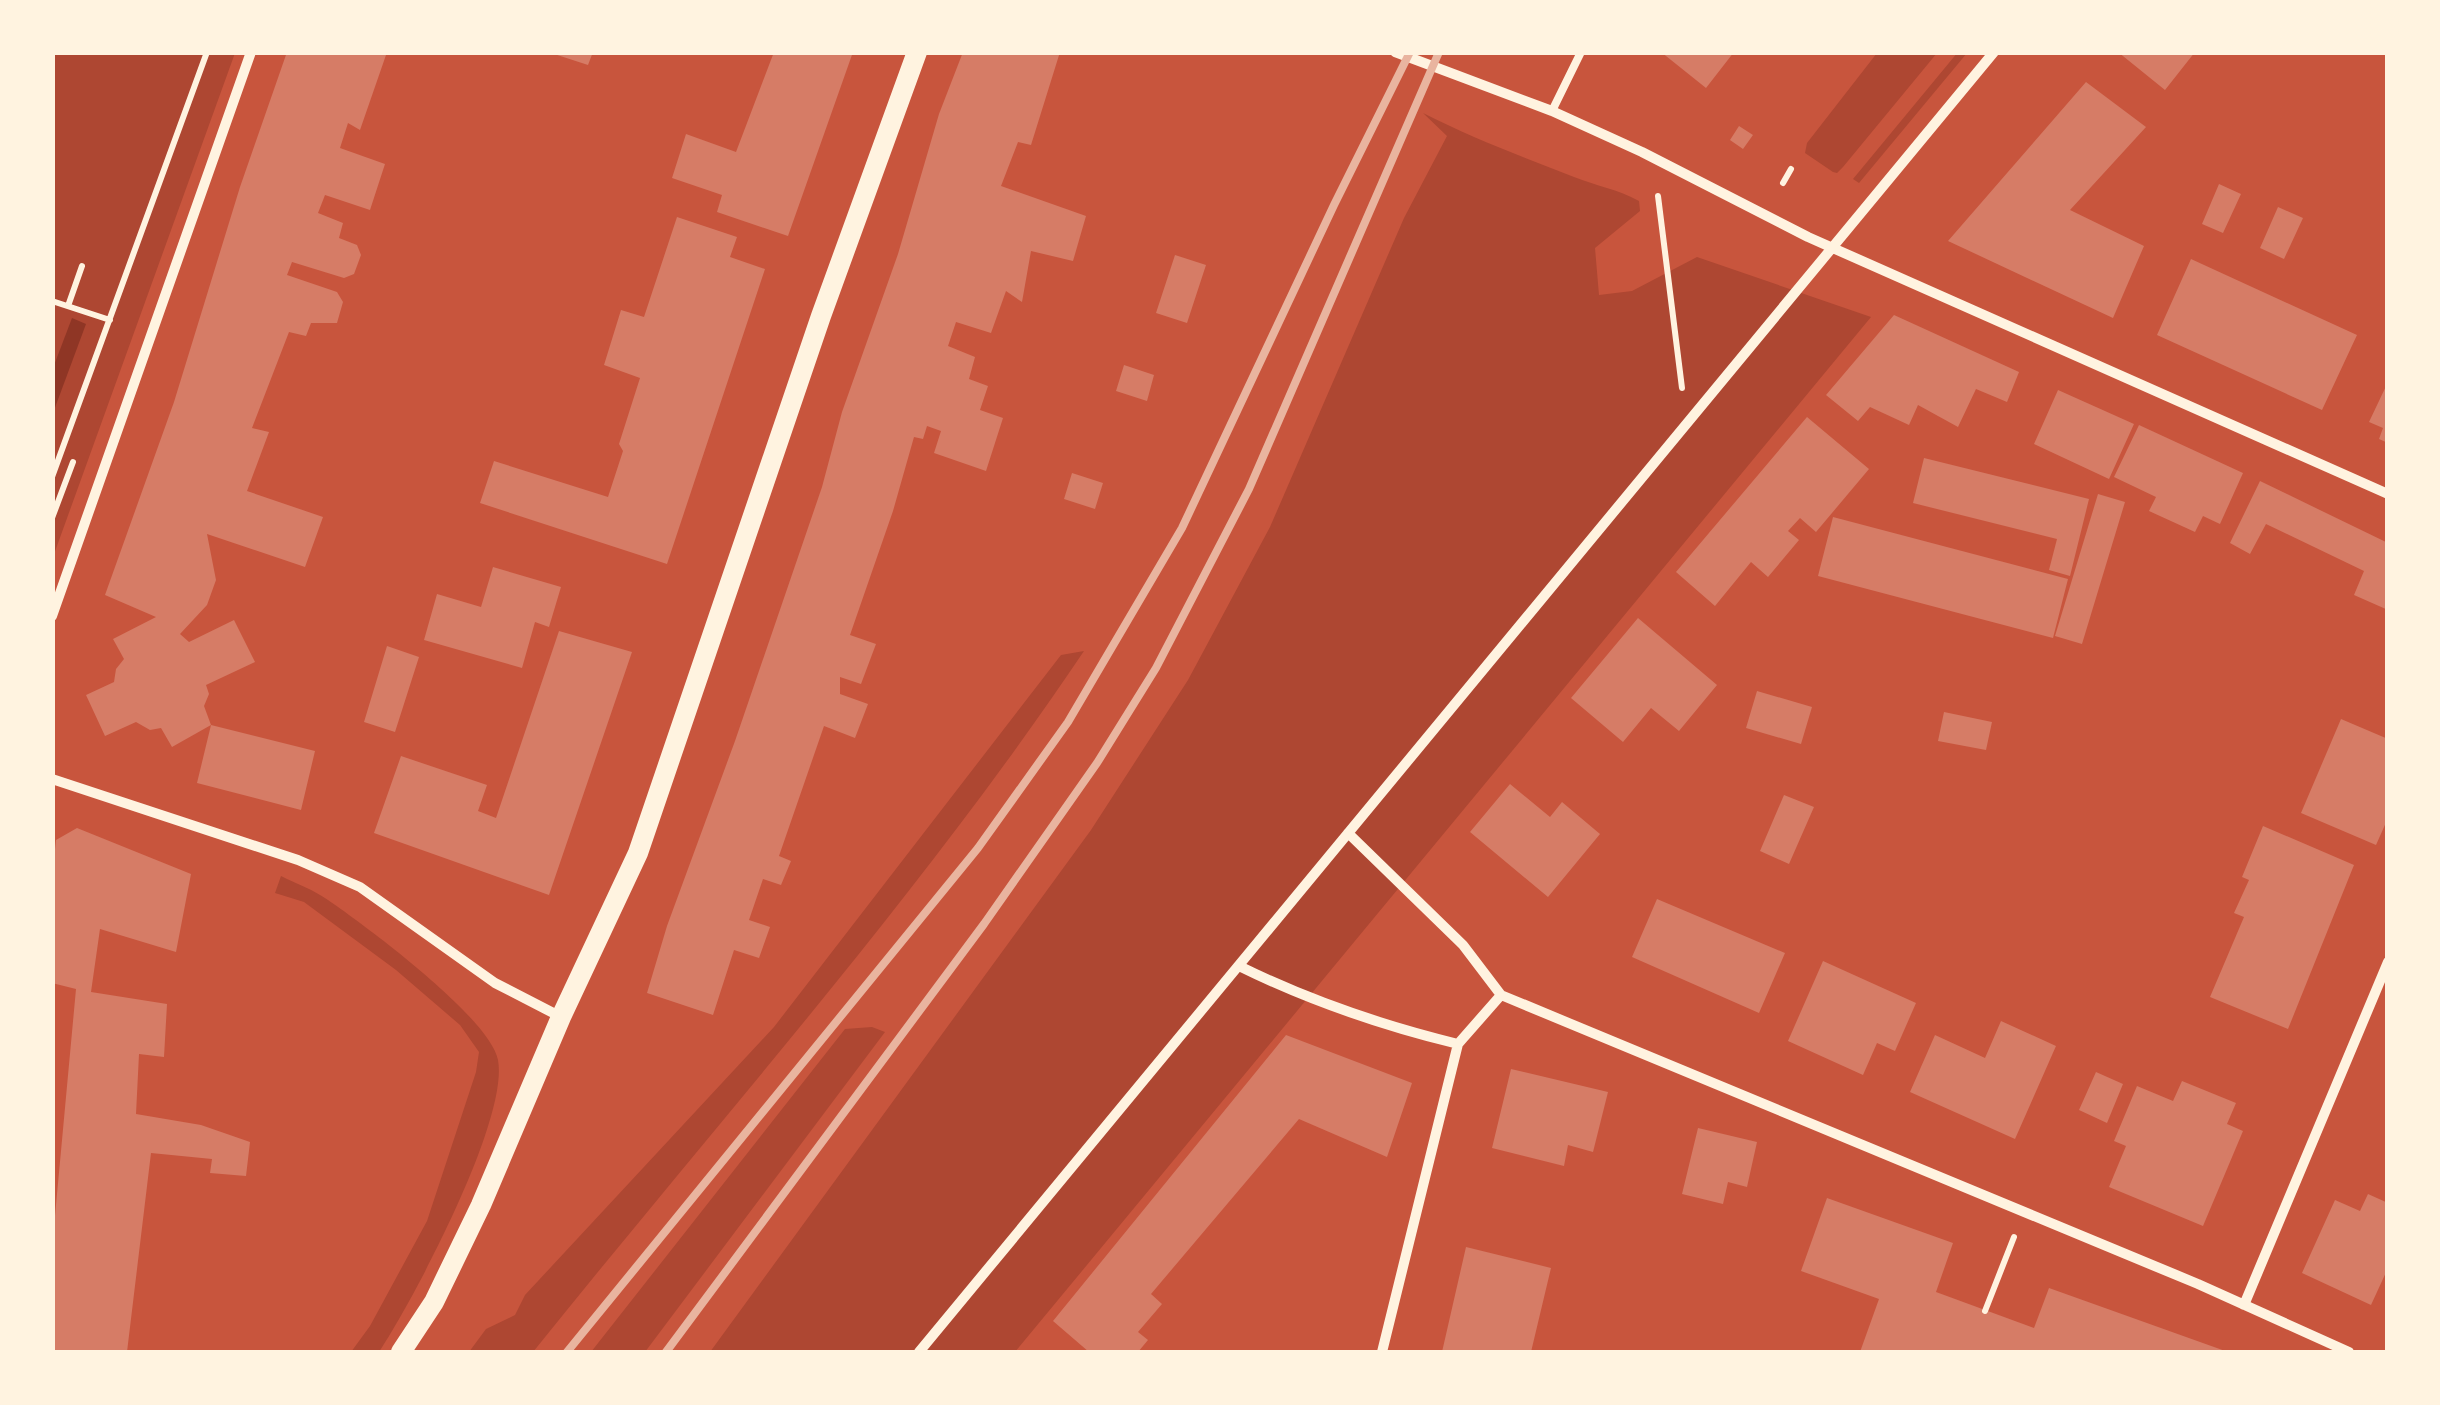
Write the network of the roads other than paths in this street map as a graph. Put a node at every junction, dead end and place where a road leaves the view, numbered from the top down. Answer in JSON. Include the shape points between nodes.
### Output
{"nodes":[{"id":1,"x":251,"y":52,"type":"edge"},
{"id":2,"x":917,"y":52,"type":"edge"},
{"id":3,"x":1395,"y":52,"type":"edge"},
{"id":4,"x":1582,"y":52,"type":"edge"},
{"id":5,"x":1994,"y":52,"type":"edge"},
{"id":6,"x":1552,"y":111,"type":"junction"},
{"id":7,"x":1832,"y":248,"type":"junction"},
{"id":8,"x":2388,"y":494,"type":"edge"},
{"id":9,"x":52,"y":616,"type":"edge"},
{"id":10,"x":52,"y":779,"type":"edge"},
{"id":11,"x":1348,"y":833,"type":"junction"},
{"id":12,"x":2388,"y":962,"type":"edge"},
{"id":13,"x":1238,"y":966,"type":"junction"},
{"id":14,"x":1501,"y":995,"type":"junction"},
{"id":15,"x":562,"y":1017,"type":"junction"},
{"id":16,"x":1458,"y":1044,"type":"junction"},
{"id":17,"x":2244,"y":1306,"type":"junction"},
{"id":18,"x":402,"y":1352,"type":"edge"},
{"id":19,"x":919,"y":1352,"type":"edge"},
{"id":20,"x":1382,"y":1352,"type":"edge"},
{"id":21,"x":2349,"y":1352,"type":"edge"}],
"edges":[{"from":1,"to":9,"type":"street"},
{"from":2,"to":15,"type":"main road","via":[[638,853]]},
{"from":3,"to":6,"type":"street"},
{"from":4,"to":6,"type":"lane"},
{"from":5,"to":7,"type":"street"},
{"from":6,"to":7,"type":"street"},
{"from":7,"to":8,"type":"street"},
{"from":7,"to":11,"type":"street"},
{"from":10,"to":15,"type":"street","via":[[298,860],[360,888],[495,983]]},
{"from":11,"to":13,"type":"street"},
{"from":11,"to":14,"type":"street","via":[[1463,946]]},
{"from":12,"to":17,"type":"street"},
{"from":13,"to":16,"type":"street","via":[[1301,996]]},
{"from":13,"to":19,"type":"street"},
{"from":14,"to":16,"type":"street"},
{"from":14,"to":17,"type":"street"},
{"from":15,"to":18,"type":"main road","via":[[481,1205]]},
{"from":16,"to":20,"type":"street"},
{"from":17,"to":21,"type":"street"}]}
